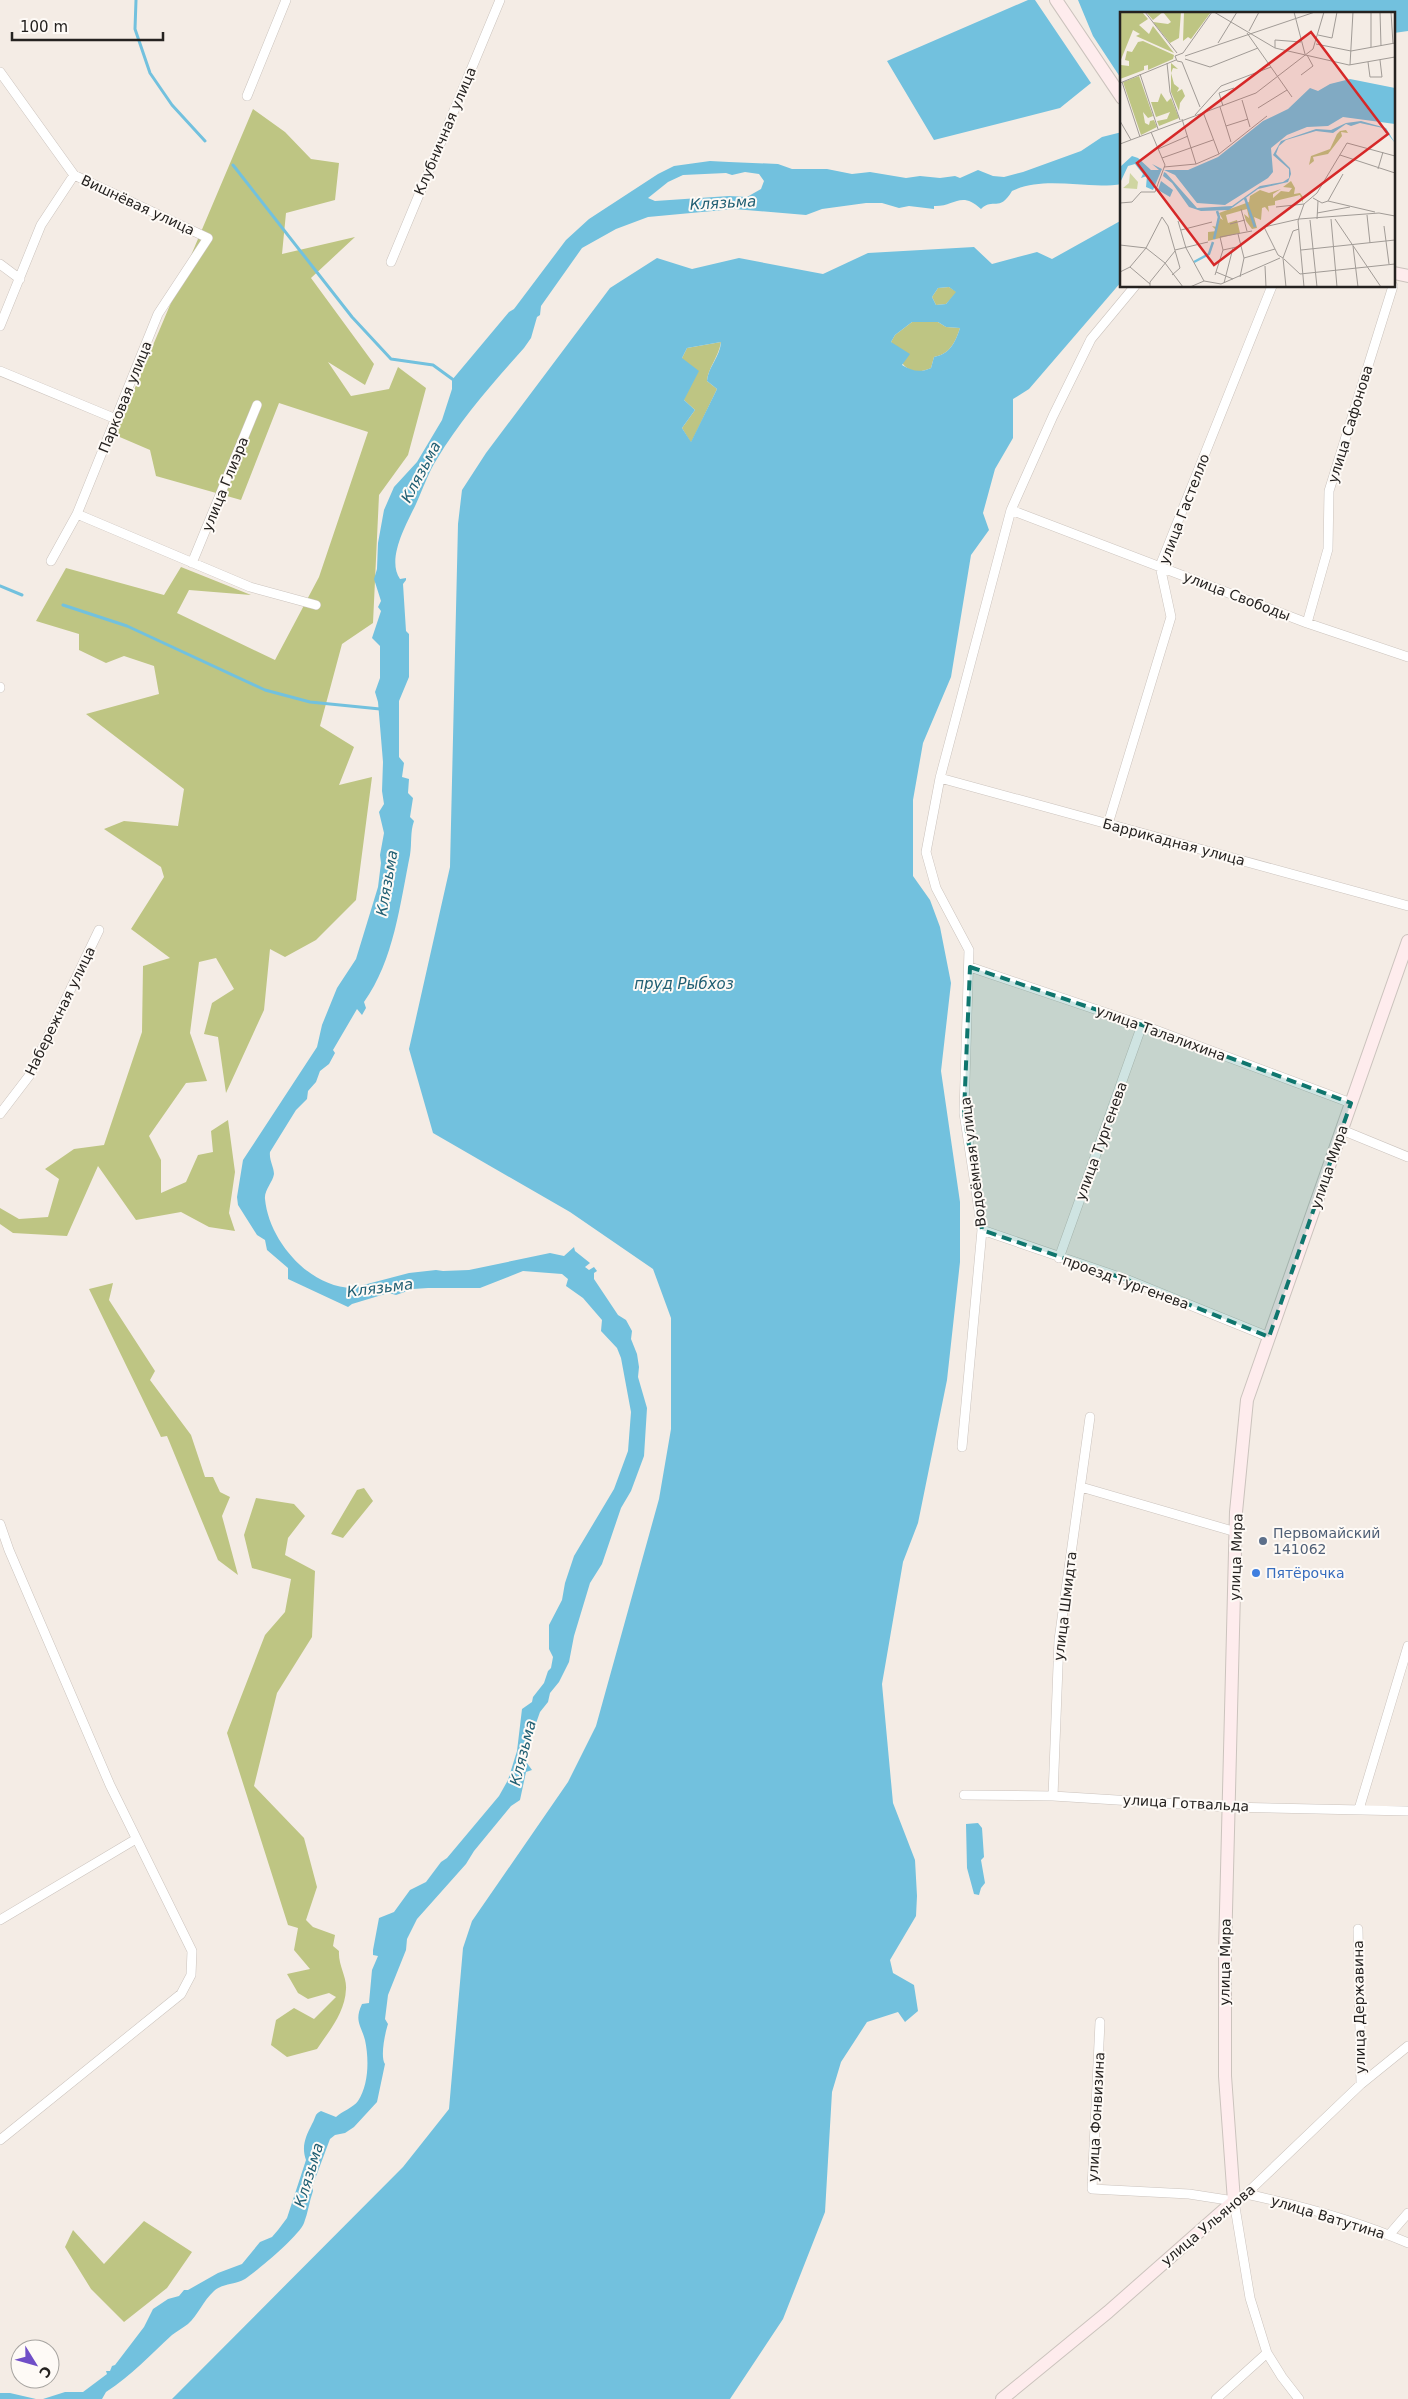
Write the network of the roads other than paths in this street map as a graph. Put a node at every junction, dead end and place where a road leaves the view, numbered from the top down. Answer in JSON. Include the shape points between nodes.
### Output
{"nodes":[{"id":1,"x":286,"y":0,"type":"edge"},
{"id":2,"x":500,"y":0,"type":"edge"},
{"id":3,"x":1056,"y":0,"type":"edge"},
{"id":4,"x":0,"y":72,"type":"edge"},
{"id":5,"x":1120,"y":95,"type":"edge"},
{"id":6,"x":247,"y":96,"type":"dead end"},
{"id":7,"x":74,"y":174,"type":"junction"},
{"id":8,"x":208,"y":238,"type":"joint"},
{"id":9,"x":391,"y":262,"type":"dead end"},
{"id":10,"x":0,"y":264,"type":"edge"},
{"id":11,"x":20,"y":279,"type":"junction"},
{"id":12,"x":1133,"y":288,"type":"edge"},
{"id":13,"x":1271,"y":288,"type":"edge"},
{"id":14,"x":1392,"y":288,"type":"edge"},
{"id":15,"x":0,"y":326,"type":"edge"},
{"id":16,"x":0,"y":372,"type":"edge"},
{"id":17,"x":258,"y":404,"type":"dead end"},
{"id":18,"x":116,"y":419,"type":"junction"},
{"id":19,"x":1011,"y":510,"type":"junction"},
{"id":20,"x":77,"y":514,"type":"junction"},
{"id":21,"x":51,"y":561,"type":"dead end"},
{"id":22,"x":192,"y":563,"type":"junction"},
{"id":23,"x":1160,"y":566,"type":"junction"},
{"id":24,"x":316,"y":605,"type":"dead end"},
{"id":25,"x":1307,"y":623,"type":"junction"},
{"id":26,"x":1408,"y":657,"type":"edge"},
{"id":27,"x":940,"y":778,"type":"junction"},
{"id":28,"x":1108,"y":824,"type":"junction"},
{"id":29,"x":1408,"y":906,"type":"edge"},
{"id":30,"x":99,"y":930,"type":"dead end"},
{"id":31,"x":1408,"y":941,"type":"edge"},
{"id":32,"x":970,"y":967,"type":"junction"},
{"id":33,"x":1404,"y":968,"type":"edge"},
{"id":34,"x":1142,"y":1025,"type":"junction"},
{"id":35,"x":1351,"y":1103,"type":"junction"},
{"id":36,"x":0,"y":1114,"type":"edge"},
{"id":37,"x":1342,"y":1130,"type":"junction"},
{"id":38,"x":1408,"y":1157,"type":"edge"},
{"id":39,"x":982,"y":1230,"type":"junction"},
{"id":40,"x":1059,"y":1258,"type":"junction"},
{"id":41,"x":1269,"y":1337,"type":"junction"},
{"id":42,"x":1090,"y":1417,"type":"dead end"},
{"id":43,"x":962,"y":1447,"type":"dead end"},
{"id":44,"x":1081,"y":1487,"type":"junction"},
{"id":45,"x":0,"y":1524,"type":"edge"},
{"id":46,"x":1236,"y":1532,"type":"junction"},
{"id":47,"x":1408,"y":1646,"type":"edge"},
{"id":48,"x":964,"y":1795,"type":"dead end"},
{"id":49,"x":1053,"y":1796,"type":"junction"},
{"id":50,"x":1228,"y":1807,"type":"junction"},
{"id":51,"x":1359,"y":1809,"type":"junction"},
{"id":52,"x":1408,"y":1812,"type":"edge"},
{"id":53,"x":136,"y":1839,"type":"junction"},
{"id":54,"x":0,"y":1920,"type":"edge"},
{"id":55,"x":1358,"y":1930,"type":"dead end"},
{"id":56,"x":1100,"y":2022,"type":"dead end"},
{"id":57,"x":1408,"y":2046,"type":"edge"},
{"id":58,"x":1361,"y":2084,"type":"junction"},
{"id":59,"x":0,"y":2140,"type":"edge"},
{"id":60,"x":1246,"y":2194,"type":"junction"},
{"id":61,"x":1234,"y":2201,"type":"junction"},
{"id":62,"x":1408,"y":2213,"type":"edge"},
{"id":63,"x":1389,"y":2235,"type":"junction"},
{"id":64,"x":1408,"y":2244,"type":"edge"},
{"id":65,"x":1267,"y":2353,"type":"junction"},
{"id":66,"x":1002,"y":2399,"type":"edge"},
{"id":67,"x":1216,"y":2399,"type":"edge"},
{"id":68,"x":1299,"y":2399,"type":"edge"}],
"edges":[{"from":1,"to":6,"type":"street"},
{"from":2,"to":9,"type":"street","name":"Клубничная улица"},
{"from":3,"to":5,"type":"street"},
{"from":4,"to":7,"type":"street","name":"Вишнёвая улица"},
{"from":7,"to":8,"type":"street","name":"Вишнёвая улица"},
{"from":7,"to":11,"type":"street","via":[[41,226]]},
{"from":8,"to":18,"type":"street","name":"Парковая улица","via":[[158,314]]},
{"from":10,"to":11,"type":"street"},
{"from":11,"to":15,"type":"street"},
{"from":12,"to":19,"type":"street","name":"Водоёмная улица","via":[[1091,339]]},
{"from":13,"to":23,"type":"street","name":"улица Гастелло"},
{"from":14,"to":25,"type":"street","name":"улица Сафонова","via":[[1329,491],[1328,549]]},
{"from":16,"to":18,"type":"street"},
{"from":17,"to":22,"type":"street","name":"улица Глиэра"},
{"from":18,"to":20,"type":"street","name":"Парковая улица"},
{"from":19,"to":23,"type":"street","name":"улица Свободы"},
{"from":19,"to":27,"type":"street","name":"Водоёмная улица"},
{"from":20,"to":21,"type":"street","name":"Парковая улица"},
{"from":20,"to":22,"type":"street"},
{"from":22,"to":24,"type":"street","via":[[250,587]]},
{"from":23,"to":25,"type":"street","name":"улица Свободы"},
{"from":23,"to":28,"type":"street","name":"улица Гастелло","via":[[1171,617]]},
{"from":25,"to":26,"type":"street","name":"улица Свободы"},
{"from":27,"to":28,"type":"street","name":"Баррикадная улица"},
{"from":27,"to":32,"type":"street","name":"Водоёмная улица","via":[[926,852],[936,888],[969,950]]},
{"from":28,"to":29,"type":"street","name":"Баррикадная улица"},
{"from":30,"to":36,"type":"street","name":"Набережная улица","via":[[29,1076]]},
{"from":31,"to":33,"type":"street","name":"улица Мира"},
{"from":32,"to":34,"type":"street","name":"улица Талалихина"},
{"from":32,"to":39,"type":"street","name":"Водоёмная улица","via":[[964,1113]]},
{"from":33,"to":35,"type":"street","name":"улица Мира"},
{"from":34,"to":35,"type":"street","name":"улица Талалихина"},
{"from":34,"to":40,"type":"street","name":"улица Тургенева"},
{"from":35,"to":37,"type":"street","name":"улица Мира"},
{"from":37,"to":38,"type":"street"},
{"from":37,"to":41,"type":"street","name":"улица Мира"},
{"from":39,"to":40,"type":"street","name":"проезд Тургенева"},
{"from":39,"to":43,"type":"street","name":"Водоёмная улица"},
{"from":40,"to":41,"type":"street","name":"проезд Тургенева","via":[[1128,1280]]},
{"from":41,"to":46,"type":"street","name":"улица Мира","via":[[1247,1400]]},
{"from":42,"to":44,"type":"street","name":"улица Шмидта"},
{"from":44,"to":46,"type":"street"},
{"from":44,"to":49,"type":"street","name":"улица Шмидта","via":[[1059,1640]]},
{"from":45,"to":53,"type":"street"},
{"from":46,"to":50,"type":"street","name":"улица Мира"},
{"from":47,"to":51,"type":"street"},
{"from":48,"to":49,"type":"street","name":"улица Готвальда"},
{"from":49,"to":50,"type":"street","name":"улица Готвальда"},
{"from":50,"to":51,"type":"street","name":"улица Готвальда"},
{"from":50,"to":61,"type":"street","name":"улица Мира","via":[[1225,2076]]},
{"from":51,"to":52,"type":"street","name":"улица Готвальда"},
{"from":53,"to":54,"type":"street"},
{"from":53,"to":59,"type":"street","via":[[192,1951],[191,1975],[181,1994]]},
{"from":55,"to":58,"type":"street","name":"улица Державина"},
{"from":56,"to":61,"type":"street","name":"улица Фонвизина","via":[[1092,2189],[1189,2194]]},
{"from":57,"to":58,"type":"street","name":"улица Ульянова"},
{"from":58,"to":60,"type":"street","name":"улица Ульянова"},
{"from":60,"to":61,"type":"street","name":"улица Ульянова"},
{"from":60,"to":63,"type":"street","name":"улица Ватутина","via":[[1276,2200]]},
{"from":61,"to":65,"type":"street","via":[[1250,2298]]},
{"from":61,"to":66,"type":"street","name":"улица Ульянова","via":[[1108,2312]]},
{"from":62,"to":63,"type":"street"},
{"from":63,"to":64,"type":"street","name":"улица Ватутина"},
{"from":65,"to":67,"type":"street"},
{"from":65,"to":68,"type":"street"}]}
